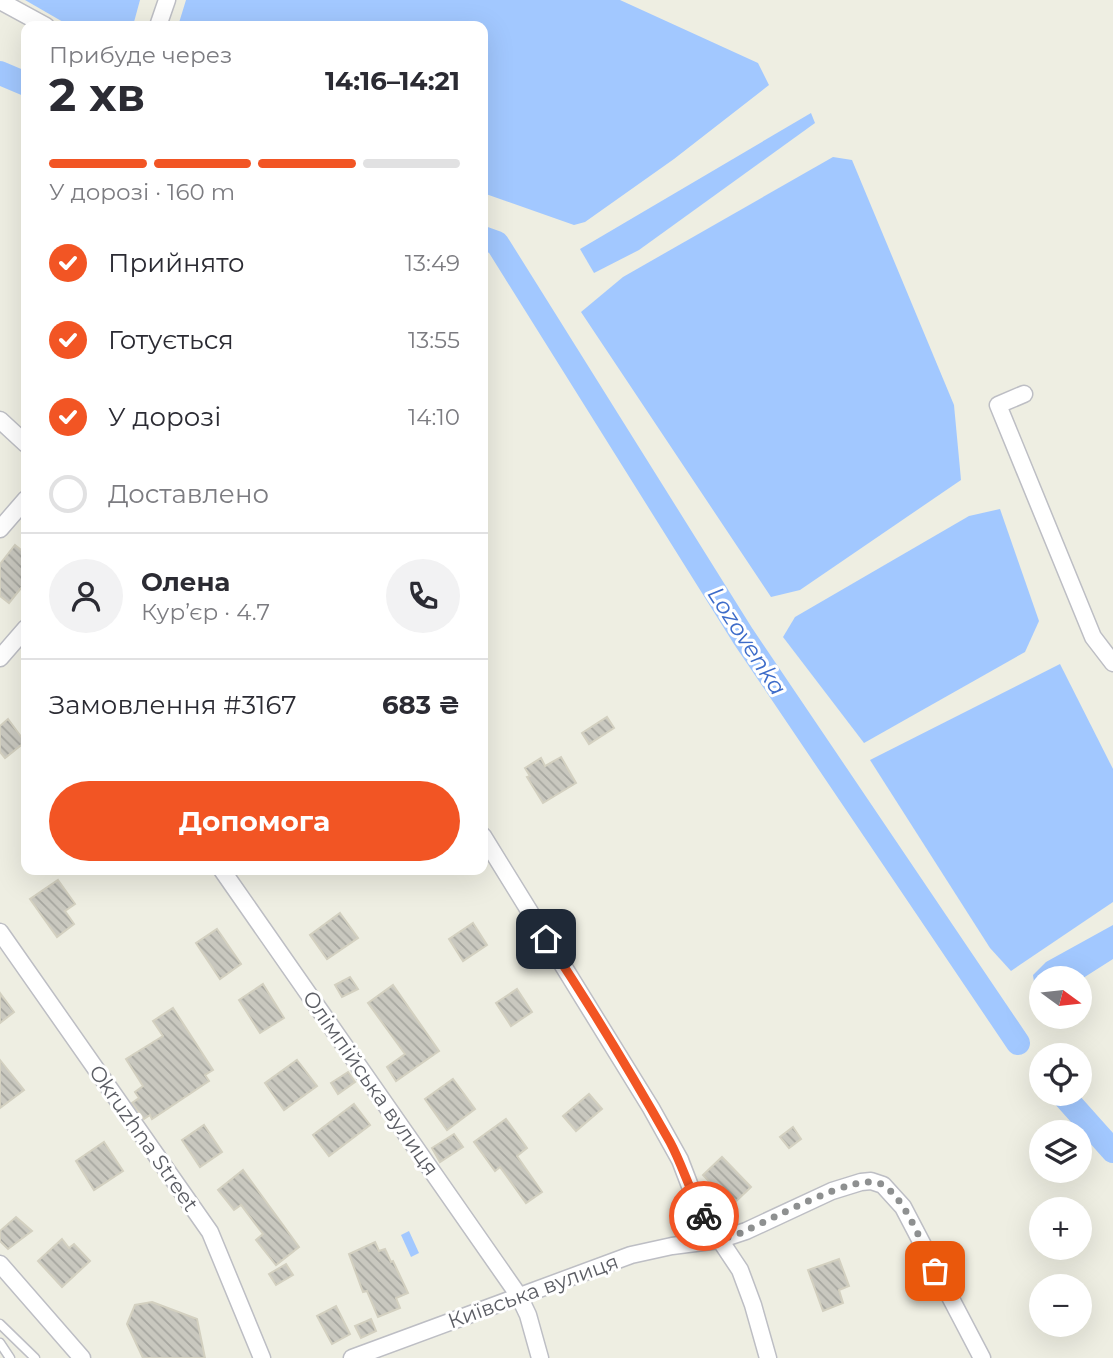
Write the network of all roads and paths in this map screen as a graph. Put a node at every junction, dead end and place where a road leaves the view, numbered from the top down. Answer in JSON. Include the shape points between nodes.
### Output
{"nodes":[{"id":1,"x":167,"y":0,"type":"edge"},
{"id":2,"x":0,"y":1,"type":"edge"},
{"id":3,"x":37,"y":21,"type":"edge"},
{"id":4,"x":160,"y":21,"type":"edge"},
{"id":5,"x":1024,"y":394,"type":"dead end"},
{"id":6,"x":0,"y":420,"type":"edge"},
{"id":7,"x":21,"y":439,"type":"edge"},
{"id":8,"x":21,"y":505,"type":"edge"},
{"id":9,"x":0,"y":529,"type":"edge"},
{"id":10,"x":21,"y":634,"type":"edge"},
{"id":11,"x":0,"y":658,"type":"edge"},
{"id":12,"x":1113,"y":663,"type":"edge"},
{"id":13,"x":488,"y":844,"type":"edge"},
{"id":14,"x":225,"y":875,"type":"edge"},
{"id":15,"x":0,"y":932,"type":"edge"},
{"id":16,"x":719,"y":1240,"type":"junction"},
{"id":17,"x":0,"y":1264,"type":"edge"},
{"id":18,"x":519,"y":1296,"type":"junction"},
{"id":19,"x":0,"y":1324,"type":"edge"},
{"id":20,"x":0,"y":1343,"type":"edge"},
{"id":21,"x":10,"y":1358,"type":"edge"},
{"id":22,"x":35,"y":1358,"type":"edge"},
{"id":23,"x":82,"y":1358,"type":"edge"},
{"id":24,"x":262,"y":1358,"type":"edge"},
{"id":25,"x":352,"y":1358,"type":"edge"},
{"id":26,"x":540,"y":1358,"type":"edge"},
{"id":27,"x":768,"y":1358,"type":"edge"},
{"id":28,"x":982,"y":1358,"type":"edge"}],
"edges":[{"from":1,"to":4,"type":"street"},
{"from":2,"to":3,"type":"street"},
{"from":5,"to":12,"type":"street","via":[[998,405],[1093,637]]},
{"from":6,"to":7,"type":"street"},
{"from":8,"to":9,"type":"street"},
{"from":10,"to":11,"type":"street"},
{"from":13,"to":16,"type":"street","via":[[651,1108],[680,1160],[698,1207]]},
{"from":14,"to":18,"type":"street","name":"Олімпійська вулиця"},
{"from":15,"to":24,"type":"street","name":"Okruzhna Street","via":[[210,1232]]},
{"from":16,"to":18,"type":"street","name":"Київська вулиця","via":[[631,1255]]},
{"from":16,"to":27,"type":"street","via":[[740,1270]]},
{"from":16,"to":28,"type":"street","name":"Київська вулиця","via":[[832,1191],[861,1182],[883,1185],[903,1206]]},
{"from":17,"to":23,"type":"street"},
{"from":18,"to":25,"type":"street","name":"Київська вулиця"},
{"from":18,"to":26,"type":"street","name":"Олімпійська вулиця"},
{"from":19,"to":22,"type":"lane"},
{"from":20,"to":21,"type":"lane"}]}
